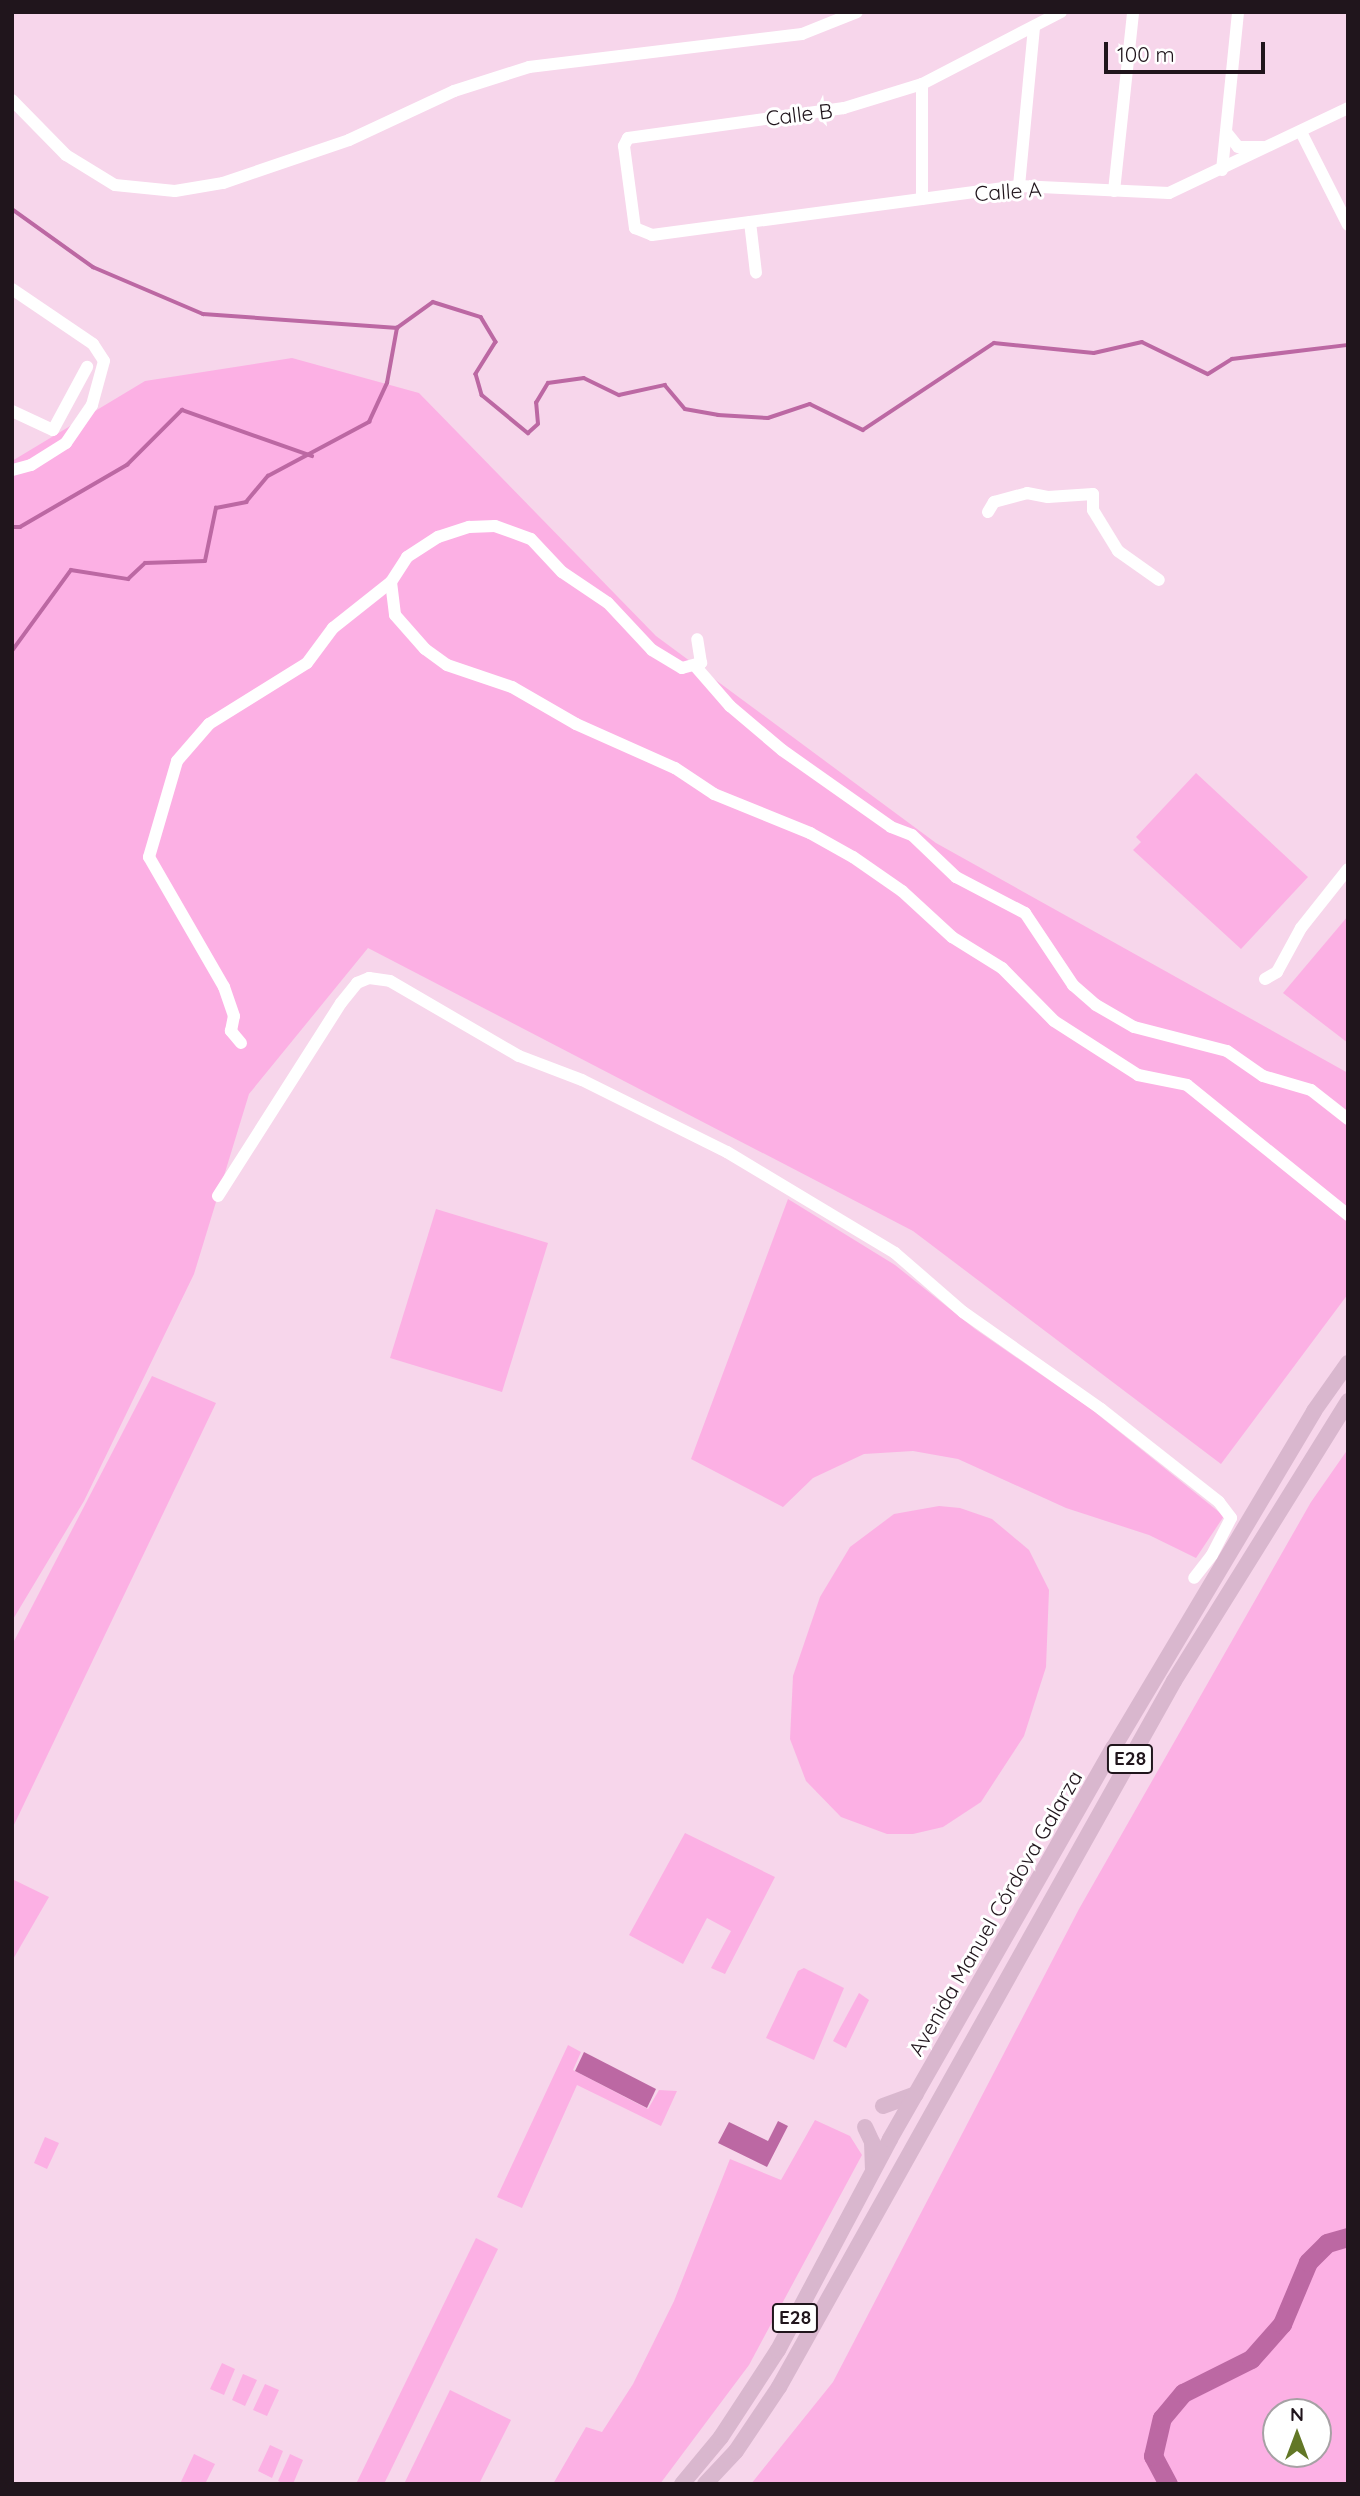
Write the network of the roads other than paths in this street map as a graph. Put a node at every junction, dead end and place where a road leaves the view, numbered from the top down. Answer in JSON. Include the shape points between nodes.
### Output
{"nodes":[{"id":1,"x":857,"y":12,"type":"edge"},
{"id":2,"x":1061,"y":12,"type":"edge"},
{"id":3,"x":1133,"y":12,"type":"edge"},
{"id":4,"x":1238,"y":12,"type":"edge"},
{"id":5,"x":1034,"y":28,"type":"junction"},
{"id":6,"x":922,"y":84,"type":"junction"},
{"id":7,"x":12,"y":100,"type":"edge"},
{"id":8,"x":1348,"y":108,"type":"edge"},
{"id":9,"x":1225,"y":132,"type":"junction"},
{"id":10,"x":1301,"y":132,"type":"junction"},
{"id":11,"x":1270,"y":146,"type":"junction"},
{"id":12,"x":1222,"y":170,"type":"junction"},
{"id":13,"x":1019,"y":186,"type":"junction"},
{"id":14,"x":1114,"y":191,"type":"junction"},
{"id":15,"x":922,"y":199,"type":"junction"},
{"id":16,"x":750,"y":222,"type":"junction"},
{"id":17,"x":1348,"y":225,"type":"edge"},
{"id":18,"x":652,"y":235,"type":"joint"},
{"id":19,"x":756,"y":273,"type":"dead end"},
{"id":20,"x":12,"y":289,"type":"edge"},
{"id":21,"x":87,"y":367,"type":"dead end"},
{"id":22,"x":12,"y":411,"type":"edge"},
{"id":23,"x":12,"y":470,"type":"edge"},
{"id":24,"x":988,"y":512,"type":"dead end"},
{"id":25,"x":1160,"y":580,"type":"dead end"},
{"id":26,"x":391,"y":582,"type":"junction"},
{"id":27,"x":697,"y":639,"type":"dead end"},
{"id":28,"x":696,"y":667,"type":"junction"},
{"id":29,"x":1348,"y":869,"type":"edge"},
{"id":30,"x":1265,"y":979,"type":"dead end"},
{"id":31,"x":241,"y":1043,"type":"dead end"},
{"id":32,"x":1348,"y":1119,"type":"edge"},
{"id":33,"x":218,"y":1196,"type":"dead end"},
{"id":34,"x":1348,"y":1215,"type":"edge"},
{"id":35,"x":1348,"y":1363,"type":"edge"},
{"id":36,"x":1348,"y":1401,"type":"edge"},
{"id":37,"x":1194,"y":1578,"type":"dead end"},
{"id":38,"x":916,"y":2094,"type":"junction"},
{"id":39,"x":883,"y":2106,"type":"dead end"},
{"id":40,"x":865,"y":2127,"type":"dead end"},
{"id":41,"x":873,"y":2171,"type":"junction"},
{"id":42,"x":682,"y":2484,"type":"edge"},
{"id":43,"x":705,"y":2484,"type":"edge"}],
"edges":[{"from":1,"to":7,"type":"street","via":[[802,34],[529,67],[454,91],[349,140],[223,183],[175,191],[115,186],[66,155]]},
{"from":2,"to":5,"type":"street","name":"Calle B"},
{"from":3,"to":14,"type":"street"},
{"from":4,"to":9,"type":"street"},
{"from":5,"to":6,"type":"street","name":"Calle B"},
{"from":5,"to":13,"type":"street"},
{"from":6,"to":15,"type":"street"},
{"from":6,"to":18,"type":"street","name":"Calle B","via":[[844,108],[628,138],[624,146],[635,228]]},
{"from":8,"to":10,"type":"street","name":"Calle A"},
{"from":9,"to":11,"type":"street","via":[[1238,147]]},
{"from":9,"to":12,"type":"street"},
{"from":10,"to":11,"type":"street","name":"Calle A"},
{"from":10,"to":17,"type":"street"},
{"from":11,"to":12,"type":"street","name":"Calle A"},
{"from":12,"to":14,"type":"street","name":"Calle A","via":[[1170,193]]},
{"from":13,"to":14,"type":"street","name":"Calle A"},
{"from":13,"to":15,"type":"street","name":"Calle A"},
{"from":15,"to":16,"type":"street","name":"Calle A"},
{"from":16,"to":18,"type":"street","name":"Calle A"},
{"from":16,"to":19,"type":"street"},
{"from":20,"to":23,"type":"street","via":[[93,344],[104,361],[92,405],[80,426],[52,452]]},
{"from":21,"to":22,"type":"street","via":[[53,430]]},
{"from":24,"to":25,"type":"street","via":[[994,502],[1027,494],[1093,494],[1093,510],[1118,551]]},
{"from":26,"to":28,"type":"street","via":[[407,557],[438,537],[469,527],[510,529],[531,539],[562,572],[608,603],[652,650],[682,668]]},
{"from":26,"to":31,"type":"street","via":[[333,628],[307,663],[209,724],[177,761],[149,858],[224,987],[234,1016],[231,1031]]},
{"from":26,"to":34,"type":"street","via":[[396,615],[425,649],[447,664],[512,687],[576,724],[675,768],[714,794],[810,834],[853,858],[902,891],[916,909],[952,937],[1002,968],[1054,1021],[1138,1075],[1187,1085]]},
{"from":27,"to":28,"type":"street","via":[[703,656]]},
{"from":28,"to":32,"type":"street","via":[[730,706],[782,750],[891,827],[912,835],[956,877],[1025,913],[1073,985],[1096,1005],[1134,1027],[1227,1051],[1263,1076],[1311,1090]]},
{"from":29,"to":30,"type":"street","via":[[1301,928],[1277,972]]},
{"from":33,"to":37,"type":"street","via":[[357,983],[369,978],[390,981],[519,1056],[582,1080],[727,1152],[895,1253],[963,1312],[1101,1409],[1219,1502],[1231,1518]]},
{"from":35,"to":38,"type":"main road","name":"Avenida Manuel Córdova Galarza","number":"E28","via":[[1121,1735]]},
{"from":36,"to":43,"type":"main road","name":"Avenida Manuel Córdova Galarza","number":"E28","via":[[1174,1681],[779,2387],[736,2451]]},
{"from":38,"to":39,"type":"main road"},
{"from":38,"to":41,"type":"main road","name":"Avenida Manuel Córdova Galarza","number":"E28"},
{"from":40,"to":41,"type":"main road","via":[[872,2142]]},
{"from":41,"to":42,"type":"main road","name":"Avenida Manuel Córdova Galarza","number":"E28","via":[[751,2395]]}]}
